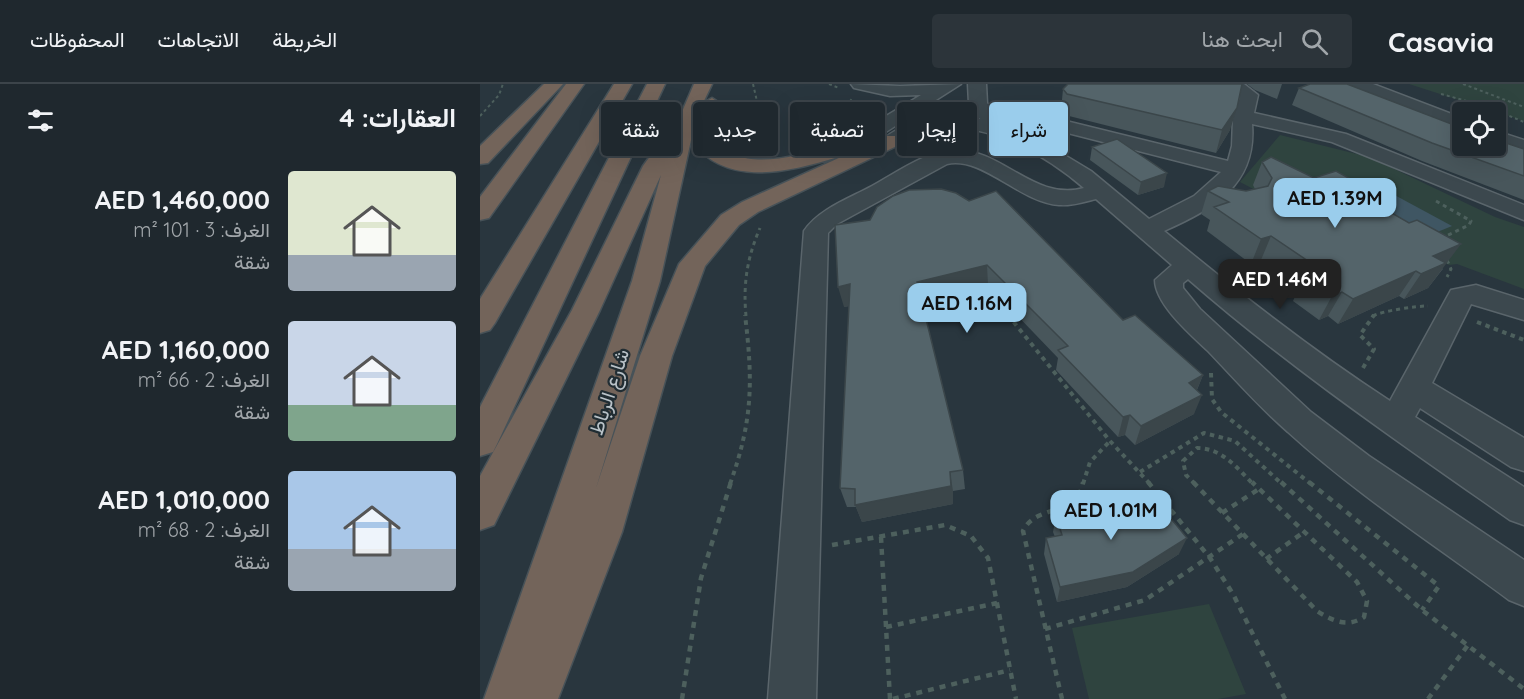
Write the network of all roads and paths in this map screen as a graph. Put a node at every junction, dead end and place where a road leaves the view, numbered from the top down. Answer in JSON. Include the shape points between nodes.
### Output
{"nodes":[{"id":1,"x":503,"y":84,"type":"edge"},
{"id":2,"x":554,"y":84,"type":"edge"},
{"id":3,"x":575,"y":84,"type":"edge"},
{"id":4,"x":623,"y":84,"type":"edge"},
{"id":5,"x":656,"y":84,"type":"edge"},
{"id":6,"x":703,"y":84,"type":"edge"},
{"id":7,"x":716,"y":84,"type":"edge"},
{"id":8,"x":753,"y":84,"type":"edge"},
{"id":9,"x":942,"y":84,"type":"edge"},
{"id":10,"x":952,"y":84,"type":"edge"},
{"id":11,"x":976,"y":84,"type":"edge"},
{"id":12,"x":1222,"y":84,"type":"edge"},
{"id":13,"x":1357,"y":84,"type":"edge"},
{"id":14,"x":1389,"y":84,"type":"edge"},
{"id":15,"x":1462,"y":84,"type":"edge"},
{"id":16,"x":855,"y":87,"type":"edge"},
{"id":17,"x":1435,"y":92,"type":"dead end"},
{"id":18,"x":757,"y":102,"type":"edge"},
{"id":19,"x":850,"y":102,"type":"edge"},
{"id":20,"x":870,"y":102,"type":"edge"},
{"id":21,"x":1524,"y":106,"type":"edge"},
{"id":22,"x":1452,"y":108,"type":"edge"},
{"id":23,"x":1279,"y":111,"type":"dead end"},
{"id":24,"x":480,"y":116,"type":"edge"},
{"id":25,"x":989,"y":116,"type":"edge"},
{"id":26,"x":1452,"y":121,"type":"edge"},
{"id":27,"x":685,"y":122,"type":"junction"},
{"id":28,"x":1524,"y":122,"type":"edge"},
{"id":29,"x":1243,"y":124,"type":"junction"},
{"id":30,"x":885,"y":125,"type":"edge"},
{"id":31,"x":1068,"y":126,"type":"edge"},
{"id":32,"x":989,"y":127,"type":"edge"},
{"id":33,"x":1506,"y":128,"type":"edge"},
{"id":34,"x":1326,"y":134,"type":"junction"},
{"id":35,"x":1524,"y":134,"type":"edge"},
{"id":36,"x":894,"y":140,"type":"junction"},
{"id":37,"x":1506,"y":141,"type":"edge"},
{"id":38,"x":1524,"y":147,"type":"edge"},
{"id":39,"x":819,"y":156,"type":"edge"},
{"id":40,"x":1053,"y":156,"type":"edge"},
{"id":41,"x":480,"y":158,"type":"edge"},
{"id":42,"x":1231,"y":174,"type":"junction"},
{"id":43,"x":1395,"y":181,"type":"dead end"},
{"id":44,"x":1101,"y":190,"type":"junction"},
{"id":45,"x":1352,"y":193,"type":"edge"},
{"id":46,"x":1428,"y":197,"type":"dead end"},
{"id":47,"x":1202,"y":200,"type":"junction"},
{"id":48,"x":480,"y":213,"type":"edge"},
{"id":49,"x":1524,"y":213,"type":"edge"},
{"id":50,"x":764,"y":221,"type":"dead end"},
{"id":51,"x":1142,"y":225,"type":"junction"},
{"id":52,"x":1434,"y":242,"type":"edge"},
{"id":53,"x":1440,"y":255,"type":"edge"},
{"id":54,"x":1189,"y":266,"type":"junction"},
{"id":55,"x":992,"y":295,"type":"dead end"},
{"id":56,"x":1461,"y":296,"type":"junction"},
{"id":57,"x":1524,"y":310,"type":"edge"},
{"id":58,"x":480,"y":324,"type":"edge"},
{"id":59,"x":1412,"y":387,"type":"junction"},
{"id":60,"x":1395,"y":423,"type":"junction"},
{"id":61,"x":1110,"y":441,"type":"junction"},
{"id":62,"x":480,"y":442,"type":"edge"},
{"id":63,"x":1524,"y":456,"type":"edge"},
{"id":64,"x":1140,"y":472,"type":"junction"},
{"id":65,"x":1260,"y":489,"type":"junction"},
{"id":66,"x":1524,"y":508,"type":"edge"},
{"id":67,"x":480,"y":513,"type":"edge"},
{"id":68,"x":1222,"y":513,"type":"junction"},
{"id":69,"x":1304,"y":532,"type":"junction"},
{"id":70,"x":1243,"y":534,"type":"junction"},
{"id":71,"x":881,"y":537,"type":"junction"},
{"id":72,"x":799,"y":551,"type":"junction"},
{"id":73,"x":1210,"y":558,"type":"junction"},
{"id":74,"x":1266,"y":559,"type":"junction"},
{"id":75,"x":1524,"y":585,"type":"edge"},
{"id":76,"x":997,"y":603,"type":"junction"},
{"id":77,"x":886,"y":627,"type":"junction"},
{"id":78,"x":1045,"y":629,"type":"junction"},
{"id":79,"x":1468,"y":645,"type":"junction"},
{"id":80,"x":1010,"y":670,"type":"junction"},
{"id":81,"x":1524,"y":689,"type":"edge"},
{"id":82,"x":508,"y":699,"type":"edge"},
{"id":83,"x":534,"y":699,"type":"edge"},
{"id":84,"x":682,"y":699,"type":"edge"},
{"id":85,"x":792,"y":699,"type":"edge"},
{"id":86,"x":892,"y":699,"type":"edge"},
{"id":87,"x":1016,"y":699,"type":"edge"},
{"id":88,"x":1062,"y":699,"type":"edge"},
{"id":89,"x":1284,"y":699,"type":"edge"},
{"id":90,"x":1428,"y":699,"type":"edge"}],
"edges":[{"from":1,"to":24,"type":"path","via":[[499,95]]},
{"from":2,"to":41,"type":"highway"},
{"from":3,"to":48,"type":"highway"},
{"from":4,"to":58,"type":"highway"},
{"from":5,"to":62,"type":"highway"},
{"from":6,"to":27,"type":"highway","name":"شارع الرباط"},
{"from":7,"to":39,"type":"highway","via":[[718,88],[700,140],[708,153],[727,162],[776,165]]},
{"from":8,"to":18,"type":"path"},
{"from":9,"to":16,"type":"street","via":[[895,92]]},
{"from":10,"to":30,"type":"street"},
{"from":11,"to":25,"type":"street","via":[[976,100]]},
{"from":11,"to":36,"type":"street"},
{"from":12,"to":29,"type":"street","via":[[1249,95]]},
{"from":13,"to":26,"type":"street"},
{"from":14,"to":22,"type":"street"},
{"from":15,"to":21,"type":"path"},
{"from":16,"to":19,"type":"path"},
{"from":16,"to":20,"type":"street"},
{"from":17,"to":28,"type":"path"},
{"from":23,"to":34,"type":"street"},
{"from":27,"to":67,"type":"highway","via":[[654,166],[586,310]]},
{"from":27,"to":82,"type":"highway","name":"شارع الرباط","via":[[646,281]]},
{"from":29,"to":34,"type":"street","via":[[1299,127]]},
{"from":29,"to":42,"type":"street","via":[[1243,149]]},
{"from":31,"to":42,"type":"street"},
{"from":32,"to":36,"type":"street","via":[[949,122],[927,125]]},
{"from":33,"to":35,"type":"street"},
{"from":34,"to":49,"type":"street"},
{"from":36,"to":83,"type":"highway","via":[[750,207],[730,220],[692,264],[656,356],[606,521]]},
{"from":37,"to":38,"type":"street"},
{"from":40,"to":44,"type":"street"},
{"from":42,"to":47,"type":"street"},
{"from":42,"to":47,"type":"street","via":[[1239,200]]},
{"from":43,"to":45,"type":"path","via":[[1382,180]]},
{"from":44,"to":51,"type":"street"},
{"from":44,"to":72,"type":"street","via":[[1074,198],[1052,198],[969,157],[951,156],[819,227],[814,240]]},
{"from":46,"to":52,"type":"path","via":[[1471,221]]},
{"from":47,"to":51,"type":"street","via":[[1191,209]]},
{"from":50,"to":84,"type":"path","via":[[747,255],[743,281],[752,383],[749,419],[701,572]]},
{"from":51,"to":54,"type":"street"},
{"from":53,"to":56,"type":"path","via":[[1450,264],[1447,283]]},
{"from":54,"to":60,"type":"street","via":[[1286,345]]},
{"from":54,"to":75,"type":"street","via":[[1169,280],[1169,290],[1275,400],[1356,467]]},
{"from":55,"to":61,"type":"path"},
{"from":56,"to":57,"type":"street","via":[[1476,294]]},
{"from":56,"to":59,"type":"street"},
{"from":59,"to":60,"type":"street"},
{"from":59,"to":63,"type":"street"},
{"from":60,"to":66,"type":"street"},
{"from":61,"to":64,"type":"path"},
{"from":61,"to":78,"type":"path","via":[[1085,471],[1078,500],[1065,508],[1035,514],[1025,523],[1023,539]]},
{"from":64,"to":73,"type":"path"},
{"from":64,"to":79,"type":"path","via":[[1204,434],[1235,441],[1422,610]]},
{"from":65,"to":68,"type":"path"},
{"from":65,"to":68,"type":"path","via":[[1222,454],[1206,448],[1191,451],[1183,461],[1186,475]]},
{"from":65,"to":69,"type":"path"},
{"from":68,"to":70,"type":"path"},
{"from":69,"to":74,"type":"path"},
{"from":69,"to":74,"type":"path","via":[[1364,591],[1367,610],[1357,622],[1337,623],[1326,617]]},
{"from":70,"to":73,"type":"path"},
{"from":70,"to":74,"type":"path"},
{"from":71,"to":72,"type":"path"},
{"from":71,"to":76,"type":"path","via":[[945,525],[972,535],[988,558]]},
{"from":71,"to":77,"type":"path"},
{"from":72,"to":85,"type":"street"},
{"from":73,"to":78,"type":"path","via":[[1145,600]]},
{"from":73,"to":89,"type":"path","via":[[1233,594]]},
{"from":76,"to":77,"type":"path"},
{"from":76,"to":80,"type":"path"},
{"from":77,"to":86,"type":"path"},
{"from":78,"to":88,"type":"path"},
{"from":79,"to":81,"type":"path"},
{"from":79,"to":90,"type":"path"},
{"from":80,"to":86,"type":"path"},
{"from":80,"to":87,"type":"path"}]}
